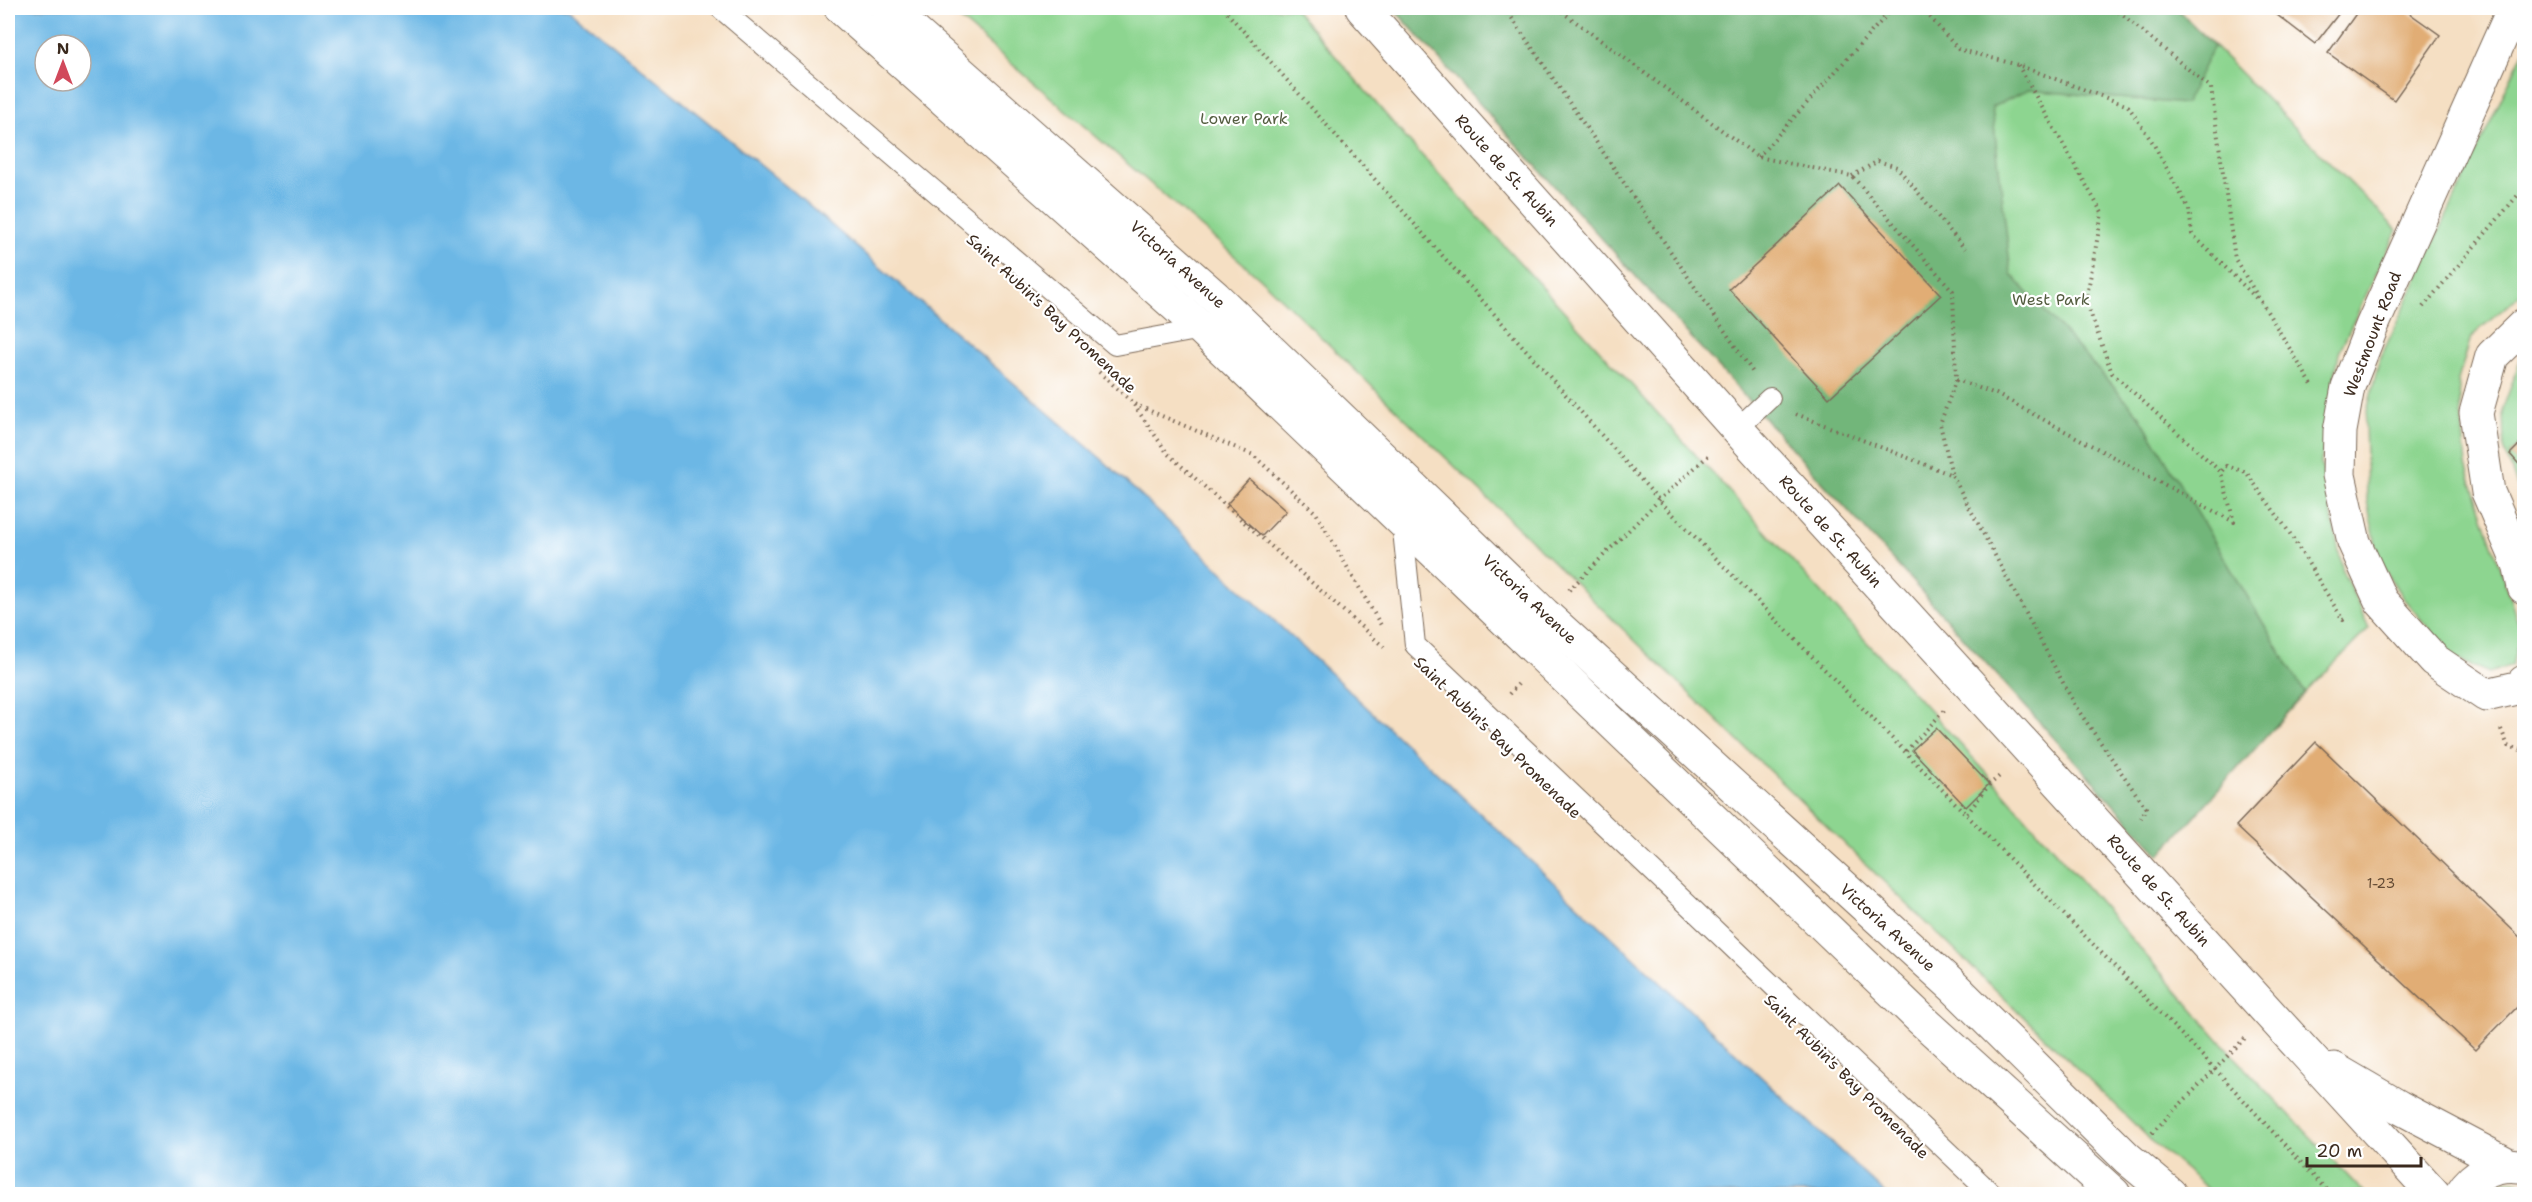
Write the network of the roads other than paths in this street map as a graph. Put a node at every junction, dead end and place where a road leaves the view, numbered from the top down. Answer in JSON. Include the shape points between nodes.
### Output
{"nodes":[{"id":1,"x":720,"y":8,"type":"edge"},
{"id":2,"x":841,"y":8,"type":"edge"},
{"id":3,"x":886,"y":8,"type":"edge"},
{"id":4,"x":1362,"y":8,"type":"edge"},
{"id":5,"x":2514,"y":8,"type":"edge"},
{"id":6,"x":2524,"y":325,"type":"edge"},
{"id":7,"x":1202,"y":329,"type":"junction"},
{"id":8,"x":1770,"y":398,"type":"road end"},
{"id":9,"x":1737,"y":429,"type":"junction"},
{"id":10,"x":1402,"y":520,"type":"junction"},
{"id":11,"x":2524,"y":587,"type":"edge"},
{"id":12,"x":2524,"y":682,"type":"edge"},
{"id":13,"x":2304,"y":1052,"type":"junction"},
{"id":14,"x":2517,"y":1166,"type":"edge"},
{"id":15,"x":1992,"y":1194,"type":"edge"},
{"id":16,"x":2114,"y":1194,"type":"edge"},
{"id":17,"x":2170,"y":1194,"type":"edge"},
{"id":18,"x":2434,"y":1194,"type":"edge"},
{"id":19,"x":2461,"y":1194,"type":"edge"}],
"edges":[{"from":1,"to":7,"type":"lane","via":[[1115,345]]},
{"from":2,"to":7,"type":"main road","name":"Victoria Avenue"},
{"from":3,"to":17,"type":"main road","name":"Victoria Avenue","via":[[1215,297],[1544,614],[1954,987],[2127,1158]]},
{"from":4,"to":9,"type":"main road","name":"Route de St. Aubin"},
{"from":5,"to":12,"type":"main road","name":"Westmount Road","via":[[2348,387],[2340,431],[2339,474],[2354,542],[2381,601],[2434,660],[2486,695],[2521,687]]},
{"from":6,"to":11,"type":"main road","via":[[2492,356],[2476,413],[2488,492],[2519,564]]},
{"from":7,"to":10,"type":"main road","name":"Victoria Avenue"},
{"from":8,"to":9,"type":"lane"},
{"from":9,"to":13,"type":"main road","name":"Route de St. Aubin"},
{"from":10,"to":15,"type":"lane","via":[[1415,645]]},
{"from":10,"to":16,"type":"main road","name":"Victoria Avenue","via":[[1922,1020]]},
{"from":13,"to":14,"type":"main road","name":"Route de St. Aubin","via":[[2399,1107]]},
{"from":13,"to":18,"type":"main road","name":"Route de St. Aubin"},
{"from":14,"to":19,"type":"main road","via":[[2493,1167],[2478,1174]]}]}
